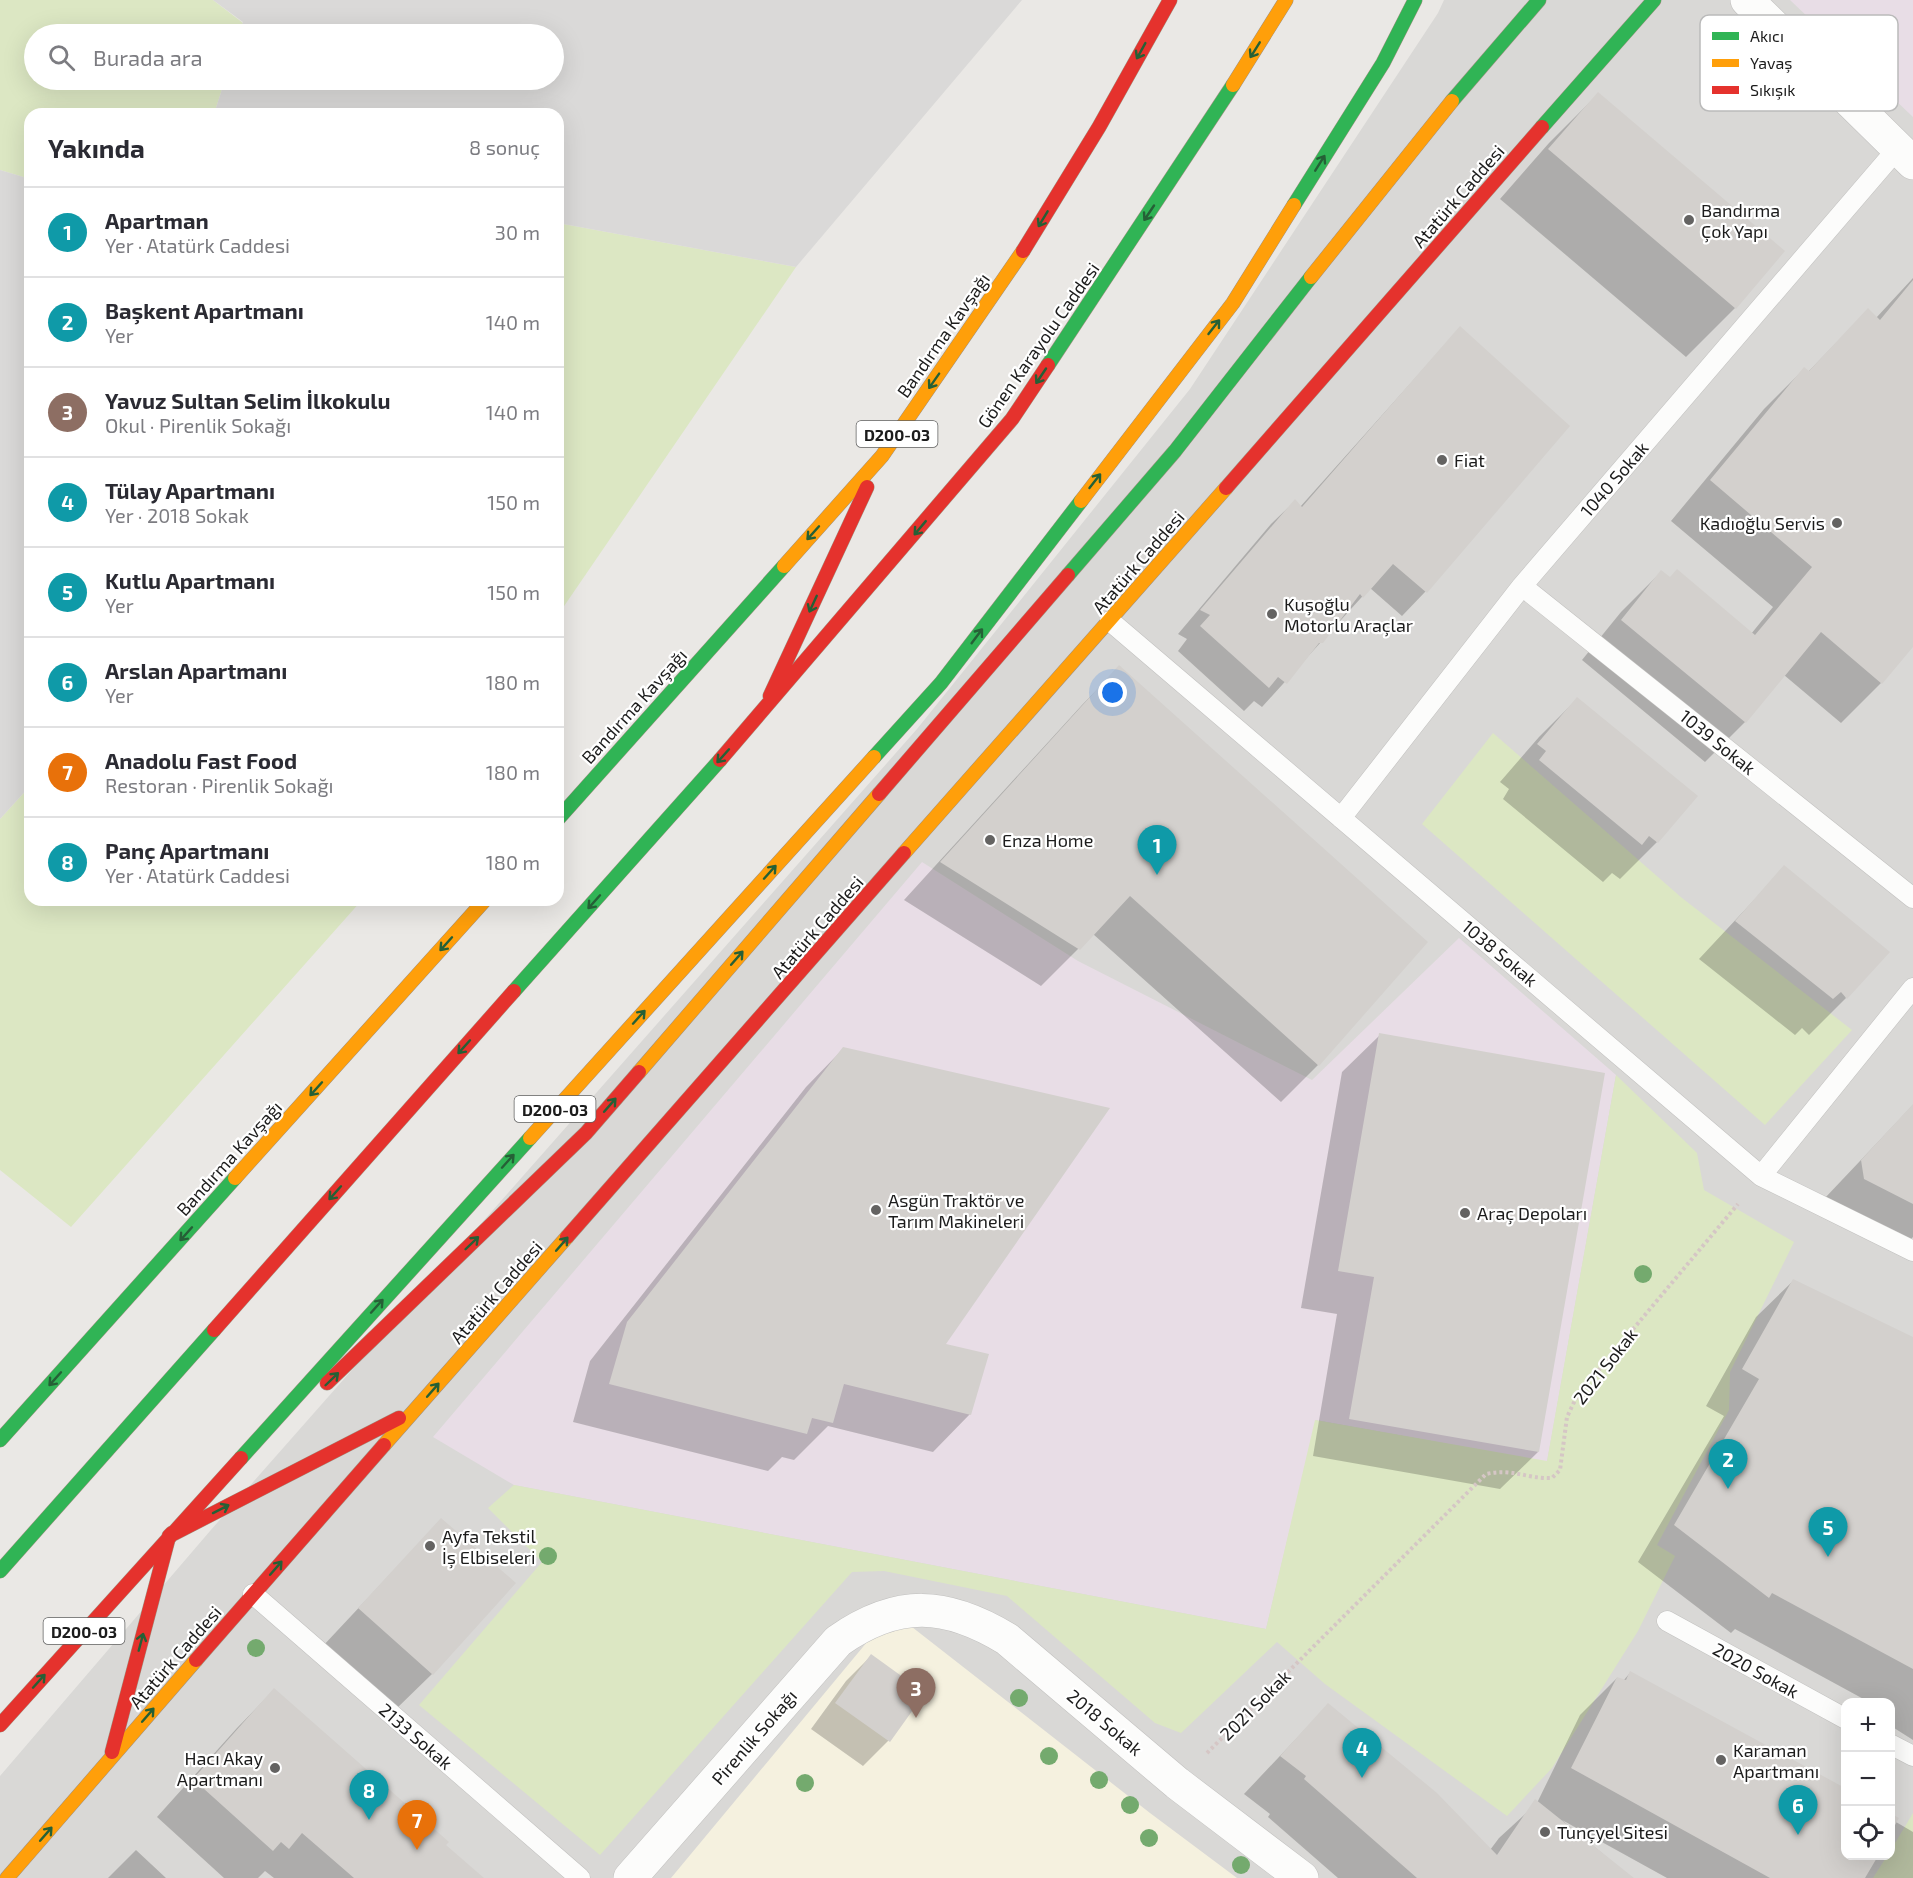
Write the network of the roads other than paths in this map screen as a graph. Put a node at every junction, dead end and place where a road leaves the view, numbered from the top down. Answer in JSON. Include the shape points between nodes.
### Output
{"nodes":[{"id":1,"x":1170,"y":0,"type":"edge"},
{"id":2,"x":1286,"y":0,"type":"edge"},
{"id":3,"x":1415,"y":0,"type":"edge"},
{"id":4,"x":1539,"y":0,"type":"edge"},
{"id":5,"x":1654,"y":0,"type":"edge"},
{"id":6,"x":1748,"y":0,"type":"edge"},
{"id":7,"x":1763,"y":15,"type":"edge"},
{"id":8,"x":1860,"y":111,"type":"edge"},
{"id":9,"x":1906,"y":156,"type":"edge"},
{"id":10,"x":882,"y":456,"type":"junction"},
{"id":11,"x":1522,"y":586,"type":"junction"},
{"id":12,"x":1110,"y":621,"type":"junction"},
{"id":13,"x":762,"y":712,"type":"junction"},
{"id":14,"x":564,"y":812,"type":"edge"},
{"id":15,"x":1341,"y":818,"type":"junction"},
{"id":16,"x":1913,"y":898,"type":"edge"},
{"id":17,"x":480,"y":906,"type":"edge"},
{"id":18,"x":1913,"y":988,"type":"edge"},
{"id":19,"x":1761,"y":1176,"type":"junction"},
{"id":20,"x":1913,"y":1251,"type":"edge"},
{"id":21,"x":417,"y":1408,"type":"junction"},
{"id":22,"x":0,"y":1440,"type":"edge"},
{"id":23,"x":169,"y":1536,"type":"junction"},
{"id":24,"x":0,"y":1570,"type":"edge"},
{"id":25,"x":253,"y":1594,"type":"junction"},
{"id":26,"x":890,"y":1614,"type":"joint"},
{"id":27,"x":1667,"y":1621,"type":"dead end"},
{"id":28,"x":1841,"y":1717,"type":"edge"},
{"id":29,"x":0,"y":1725,"type":"edge"},
{"id":30,"x":1895,"y":1747,"type":"edge"},
{"id":31,"x":1913,"y":1756,"type":"edge"},
{"id":32,"x":110,"y":1760,"type":"junction"},
{"id":33,"x":7,"y":1878,"type":"edge"},
{"id":34,"x":580,"y":1878,"type":"edge"},
{"id":35,"x":630,"y":1878,"type":"edge"},
{"id":36,"x":1302,"y":1878,"type":"edge"}],
"edges":[{"from":1,"to":10,"type":"main road","name":"Bandırma Kavşağı","number":"D200-03","one_way":true,"via":[[1024,250]]},
{"from":2,"to":13,"type":"main road","name":"Gönen Karayolu Caddesi","number":"D200-03","one_way":true,"via":[[1219,108],[1012,419]]},
{"from":23,"to":3,"type":"main road","number":"D200-03","one_way":true,"via":[[941,683],[1233,303],[1383,63]]},
{"from":23,"to":4,"type":"main road","one_way":true,"via":[[586,1132],[1175,451],[1412,148]]},
{"from":5,"to":12,"type":"main road","name":"Atatürk Caddesi"},
{"from":6,"to":7,"type":"street"},
{"from":8,"to":9,"type":"street"},
{"from":9,"to":11,"type":"lane","name":"1040 Sokak"},
{"from":10,"to":13,"type":"main road","number":"D200-03","one_way":true},
{"from":10,"to":14,"type":"main road","name":"Bandırma Kavşağı","number":"D200-03","one_way":true},
{"from":11,"to":15,"type":"lane","name":"1040 Sokak"},
{"from":11,"to":16,"type":"lane","name":"1039 Sokak"},
{"from":12,"to":15,"type":"lane","name":"1038 Sokak"},
{"from":21,"to":12,"type":"main road","name":"Atatürk Caddesi","one_way":true},
{"from":13,"to":24,"type":"main road","number":"D200-03","one_way":true},
{"from":15,"to":19,"type":"lane","name":"1038 Sokak"},
{"from":17,"to":22,"type":"main road","name":"Bandırma Kavşağı","one_way":true},
{"from":18,"to":19,"type":"lane"},
{"from":19,"to":20,"type":"lane","name":"1038 Sokak"},
{"from":23,"to":21,"type":"main road","one_way":true},
{"from":25,"to":21,"type":"main road","name":"Atatürk Caddesi","one_way":true},
{"from":29,"to":23,"type":"main road","number":"D200-03","one_way":true},
{"from":32,"to":23,"type":"main road","one_way":true},
{"from":32,"to":25,"type":"main road","name":"Atatürk Caddesi","one_way":true},
{"from":25,"to":34,"type":"lane","name":"2133 Sokak"},
{"from":26,"to":35,"type":"street","name":"Pirenlik Sokağı","via":[[860,1626],[838,1641]]},
{"from":26,"to":36,"type":"street","name":"2018 Sokak","via":[[916,1610],[946,1612],[977,1621],[1007,1639],[1177,1783]]},
{"from":27,"to":28,"type":"lane","name":"2020 Sokak"},
{"from":30,"to":31,"type":"lane"},
{"from":33,"to":32,"type":"main road","name":"Atatürk Caddesi","one_way":true}]}
